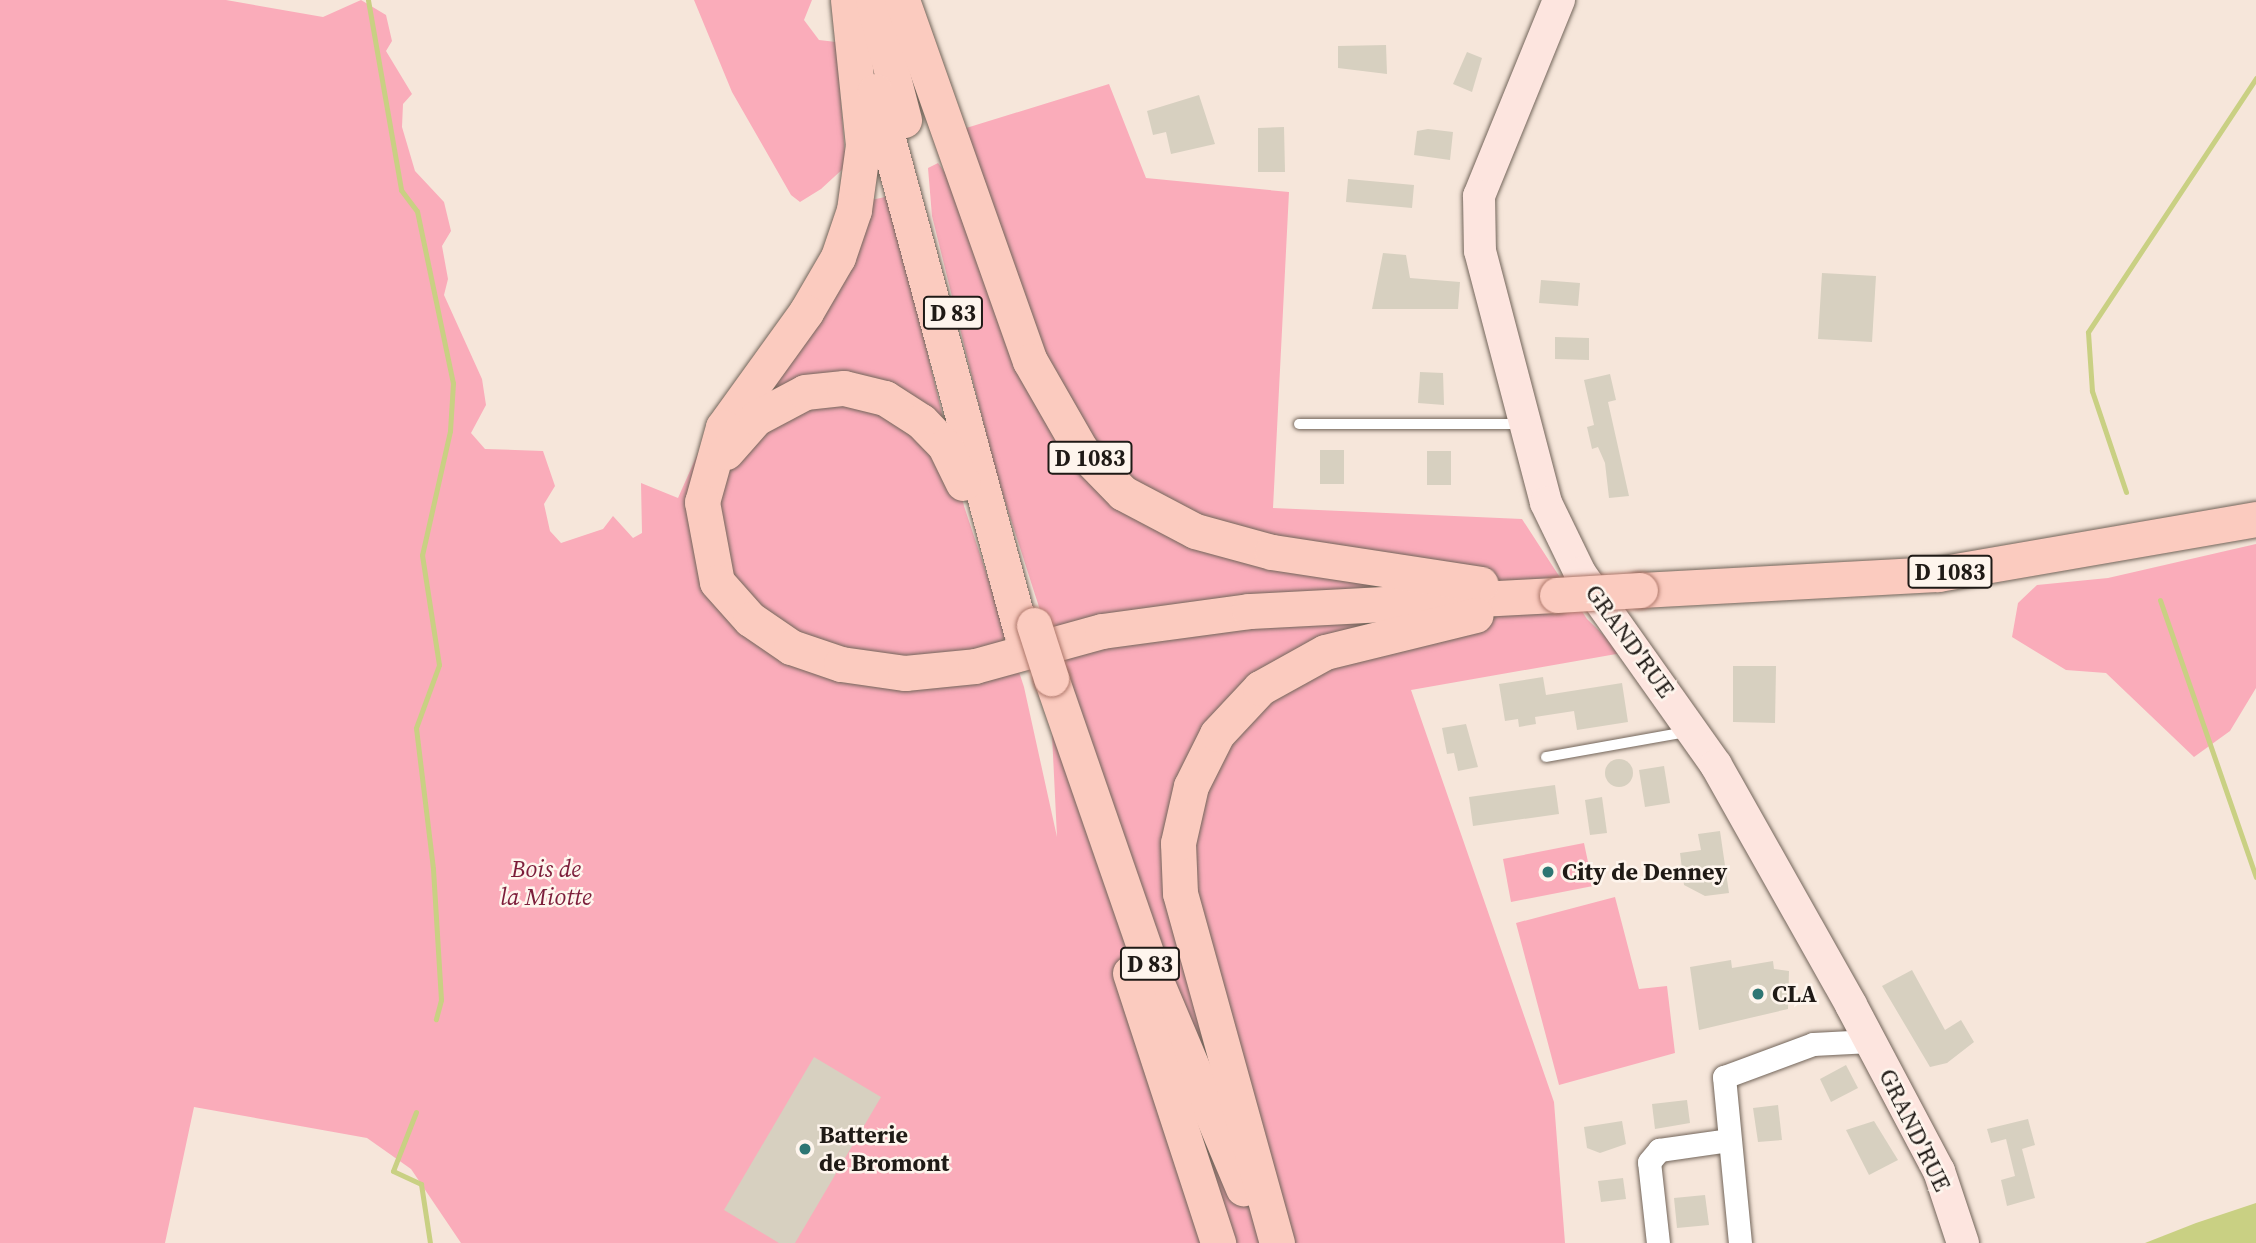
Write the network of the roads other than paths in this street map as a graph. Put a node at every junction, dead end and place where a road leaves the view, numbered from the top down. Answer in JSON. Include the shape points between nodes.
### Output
{"nodes":[{"id":1,"x":850,"y":0,"type":"edge"},
{"id":2,"x":873,"y":0,"type":"edge"},
{"id":3,"x":902,"y":0,"type":"edge"},
{"id":4,"x":1559,"y":0,"type":"edge"},
{"id":5,"x":1299,"y":424,"type":"dead end"},
{"id":6,"x":1525,"y":424,"type":"junction"},
{"id":7,"x":710,"y":470,"type":"junction"},
{"id":8,"x":2256,"y":519,"type":"edge"},
{"id":9,"x":995,"y":549,"type":"junction"},
{"id":10,"x":1557,"y":595,"type":"junction"},
{"id":11,"x":1028,"y":629,"type":"junction"},
{"id":12,"x":1045,"y":680,"type":"junction"},
{"id":13,"x":1692,"y":729,"type":"junction"},
{"id":14,"x":1546,"y":757,"type":"dead end"},
{"id":15,"x":1870,"y":1041,"type":"junction"},
{"id":16,"x":1728,"y":1140,"type":"junction"},
{"id":17,"x":1218,"y":1243,"type":"edge"},
{"id":18,"x":1266,"y":1243,"type":"edge"},
{"id":19,"x":1278,"y":1243,"type":"edge"},
{"id":20,"x":1658,"y":1243,"type":"edge"},
{"id":21,"x":1740,"y":1243,"type":"edge"},
{"id":22,"x":1963,"y":1243,"type":"edge"}],
"edges":[{"from":1,"to":7,"type":"main road","number":"D 1083","via":[[863,145],[853,210],[838,257],[806,312],[723,427]]},
{"from":1,"to":9,"type":"main road","number":"D 83"},
{"from":2,"to":11,"type":"main road","number":"D 83"},
{"from":3,"to":10,"type":"main road","number":"D 1083","via":[[1030,361],[1081,450],[1123,493],[1195,531],[1272,552]]},
{"from":4,"to":6,"type":"street","name":"GRAND'RUE","via":[[1479,196],[1480,251]]},
{"from":5,"to":6,"type":"lane"},
{"from":6,"to":13,"type":"street","name":"GRAND'RUE","via":[[1560,538]]},
{"from":7,"to":9,"type":"main road","number":"D 1083","via":[[756,418],[805,392],[844,388],[885,398],[921,421],[945,446]]},
{"from":7,"to":10,"type":"main road","number":"D 1083","via":[[702,502],[717,582],[750,620],[791,647],[854,666],[905,673],[975,666],[1102,631],[1249,611]]},
{"from":8,"to":10,"type":"main road","number":"D 1083","bridge":true,"via":[[1938,574]]},
{"from":9,"to":11,"type":"main road","number":"D 83"},
{"from":10,"to":19,"type":"main road","number":"D 1083","via":[[1325,652],[1260,688],[1217,734],[1191,786],[1178,843],[1180,893]]},
{"from":11,"to":12,"type":"main road","number":"D 83","bridge":true},
{"from":12,"to":17,"type":"main road","number":"D 83"},
{"from":12,"to":18,"type":"main road","number":"D 83","via":[[1156,981]]},
{"from":13,"to":14,"type":"lane","via":[[1676,738]]},
{"from":13,"to":15,"type":"street","name":"GRAND'RUE"},
{"from":15,"to":16,"type":"street","via":[[1813,1044],[1730,1072],[1721,1087]]},
{"from":15,"to":22,"type":"street","name":"GRAND'RUE","via":[[1939,1171]]},
{"from":16,"to":20,"type":"street","via":[[1659,1150],[1649,1162]]},
{"from":16,"to":21,"type":"street"}]}
